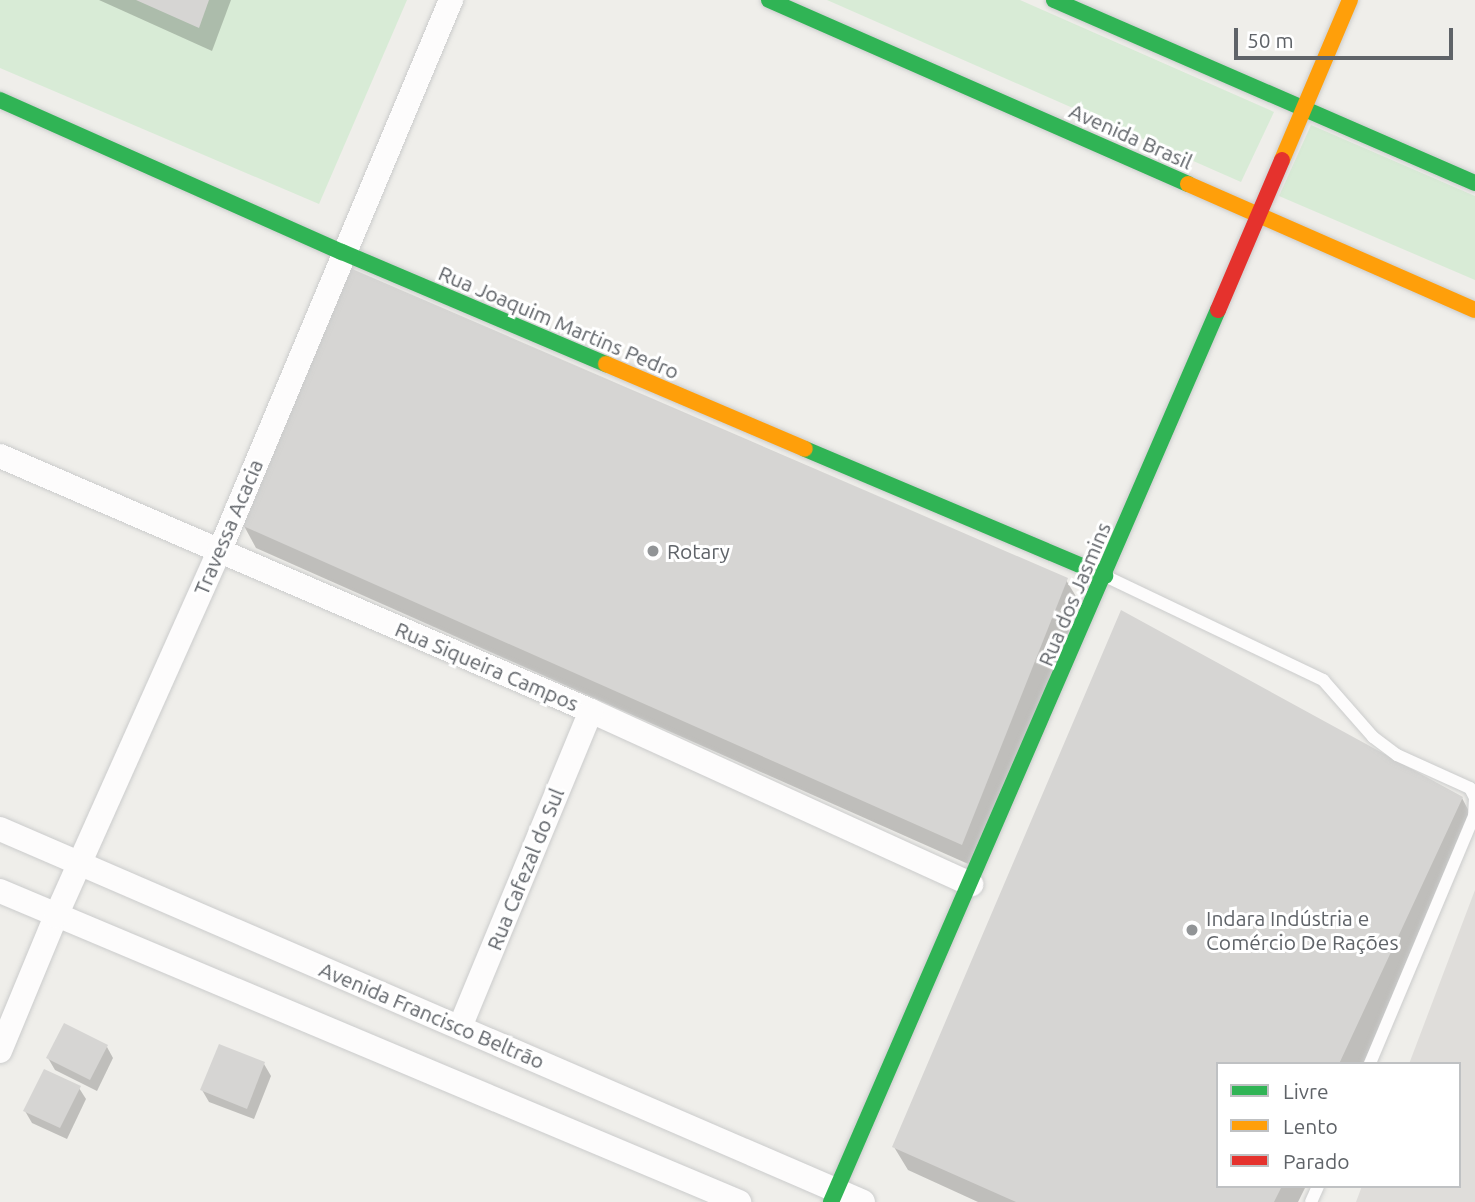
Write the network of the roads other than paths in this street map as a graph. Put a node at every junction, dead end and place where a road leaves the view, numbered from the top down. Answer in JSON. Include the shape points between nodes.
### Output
{"nodes":[{"id":1,"x":451,"y":0,"type":"edge"},
{"id":2,"x":769,"y":0,"type":"edge"},
{"id":3,"x":1054,"y":0,"type":"edge"},
{"id":4,"x":1350,"y":0,"type":"edge"},
{"id":5,"x":0,"y":100,"type":"edge"},
{"id":6,"x":1302,"y":109,"type":"junction"},
{"id":7,"x":1475,"y":183,"type":"edge"},
{"id":8,"x":1259,"y":215,"type":"junction"},
{"id":9,"x":342,"y":253,"type":"junction"},
{"id":10,"x":1475,"y":310,"type":"edge"},
{"id":11,"x":0,"y":456,"type":"edge"},
{"id":12,"x":220,"y":550,"type":"junction"},
{"id":13,"x":1105,"y":576,"type":"junction"},
{"id":14,"x":591,"y":711,"type":"junction"},
{"id":15,"x":0,"y":829,"type":"edge"},
{"id":16,"x":80,"y":864,"type":"junction"},
{"id":17,"x":971,"y":884,"type":"junction"},
{"id":18,"x":0,"y":891,"type":"edge"},
{"id":19,"x":56,"y":916,"type":"junction"},
{"id":20,"x":460,"y":1027,"type":"junction"},
{"id":21,"x":0,"y":1051,"type":"edge"},
{"id":22,"x":1371,"y":1062,"type":"edge"},
{"id":23,"x":834,"y":1196,"type":"edge"},
{"id":24,"x":739,"y":1202,"type":"edge"},
{"id":25,"x":863,"y":1202,"type":"edge"}],
"edges":[{"from":1,"to":9,"type":"street","name":"Travessa Acacia"},
{"from":2,"to":8,"type":"street","name":"Avenida Brasil"},
{"from":3,"to":6,"type":"street"},
{"from":4,"to":6,"type":"street","name":"Rua dos Jasmins"},
{"from":5,"to":9,"type":"street","name":"Rua Joaquim Martins Pedro"},
{"from":6,"to":7,"type":"street"},
{"from":6,"to":8,"type":"street","name":"Rua dos Jasmins"},
{"from":8,"to":10,"type":"street","name":"Avenida Brasil"},
{"from":8,"to":13,"type":"street","name":"Rua dos Jasmins"},
{"from":9,"to":12,"type":"street","name":"Travessa Acacia"},
{"from":9,"to":13,"type":"street","name":"Rua Joaquim Martins Pedro"},
{"from":11,"to":12,"type":"street","name":"Rua Siqueira Campos"},
{"from":12,"to":14,"type":"street","name":"Rua Siqueira Campos"},
{"from":12,"to":16,"type":"street","name":"Travessa Acacia"},
{"from":13,"to":17,"type":"street","name":"Rua dos Jasmins"},
{"from":13,"to":22,"type":"lane","via":[[1323,680],[1373,737],[1397,755],[1470,788],[1475,798],[1474,816]]},
{"from":14,"to":17,"type":"street","name":"Rua Siqueira Campos"},
{"from":14,"to":20,"type":"street","name":"Rua Cafezal do Sul"},
{"from":15,"to":16,"type":"street","name":"Avenida Francisco Beltrão"},
{"from":16,"to":19,"type":"street","name":"Travessa Acacia"},
{"from":16,"to":20,"type":"street","name":"Avenida Francisco Beltrão"},
{"from":17,"to":23,"type":"street","name":"Rua dos Jasmins"},
{"from":18,"to":19,"type":"street"},
{"from":19,"to":21,"type":"street","name":"Travessa Acacia"},
{"from":19,"to":24,"type":"street"},
{"from":20,"to":23,"type":"street","name":"Avenida Francisco Beltrão"},
{"from":23,"to":25,"type":"street","name":"Avenida Francisco Beltrão"}]}
